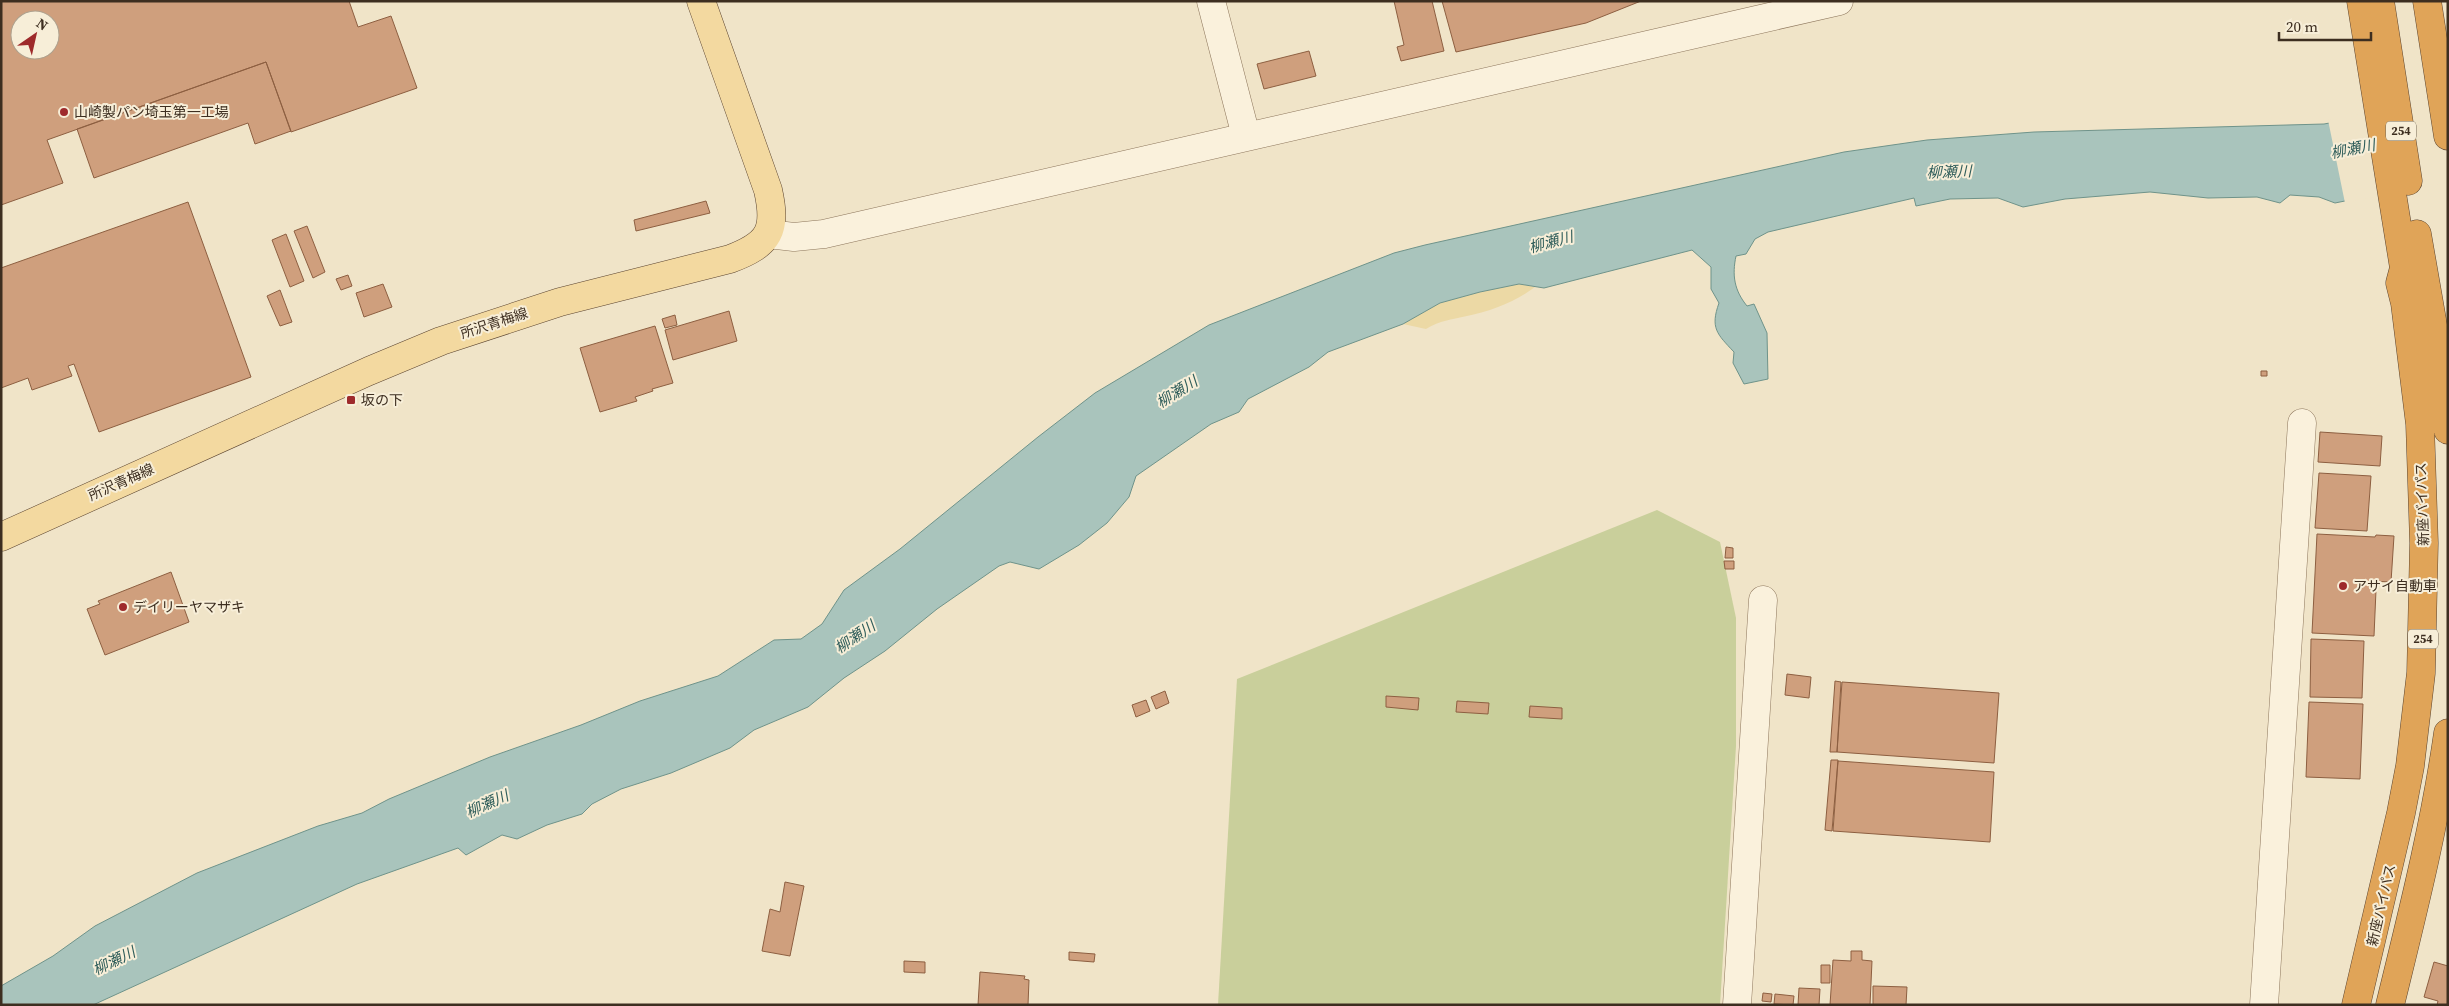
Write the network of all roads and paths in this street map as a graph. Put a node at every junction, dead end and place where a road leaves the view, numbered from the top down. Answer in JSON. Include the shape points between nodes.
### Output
{"nodes":[{"id":1,"x":701,"y":1,"type":"edge"},
{"id":2,"x":1211,"y":1,"type":"edge"},
{"id":3,"x":1839,"y":1,"type":"edge"},
{"id":4,"x":2380,"y":1,"type":"edge"},
{"id":5,"x":2427,"y":1,"type":"edge"},
{"id":6,"x":2349,"y":6,"type":"edge"},
{"id":7,"x":1246,"y":136,"type":"junction"},
{"id":8,"x":2448,"y":136,"type":"edge"},
{"id":9,"x":768,"y":234,"type":"junction"},
{"id":10,"x":2404,"y":271,"type":"junction"},
{"id":11,"x":2302,"y":423,"type":"dead end"},
{"id":12,"x":2448,"y":430,"type":"edge"},
{"id":13,"x":1,"y":537,"type":"edge"},
{"id":14,"x":1763,"y":600,"type":"dead end"},
{"id":15,"x":2448,"y":733,"type":"edge"},
{"id":16,"x":1737,"y":1005,"type":"edge"},
{"id":17,"x":2264,"y":1005,"type":"edge"},
{"id":18,"x":2356,"y":1005,"type":"edge"},
{"id":19,"x":2390,"y":1005,"type":"edge"}],
"edges":[{"from":1,"to":9,"type":"main road","via":[[768,190],[773,217]]},
{"from":2,"to":7,"type":"street"},
{"from":3,"to":7,"type":"street"},
{"from":4,"to":10,"type":"highway","name":"新座バイパス","number":"254"},
{"from":5,"to":8,"type":"highway"},
{"from":6,"to":10,"type":"highway"},
{"from":7,"to":9,"type":"street","via":[[824,234],[794,237]]},
{"from":9,"to":13,"type":"main road","name":"所沢青梅線","via":[[752,249],[730,259],[560,302],[441,341]]},
{"from":10,"to":12,"type":"highway","name":"新座バイパス","number":"254","via":[[2444,383]]},
{"from":10,"to":18,"type":"highway","name":"新座バイパス","number":"254","via":[[2420,424],[2424,543],[2422,654],[2405,794]]},
{"from":11,"to":17,"type":"street"},
{"from":14,"to":16,"type":"street"},
{"from":15,"to":19,"type":"highway","via":[[2427,852]]}]}
